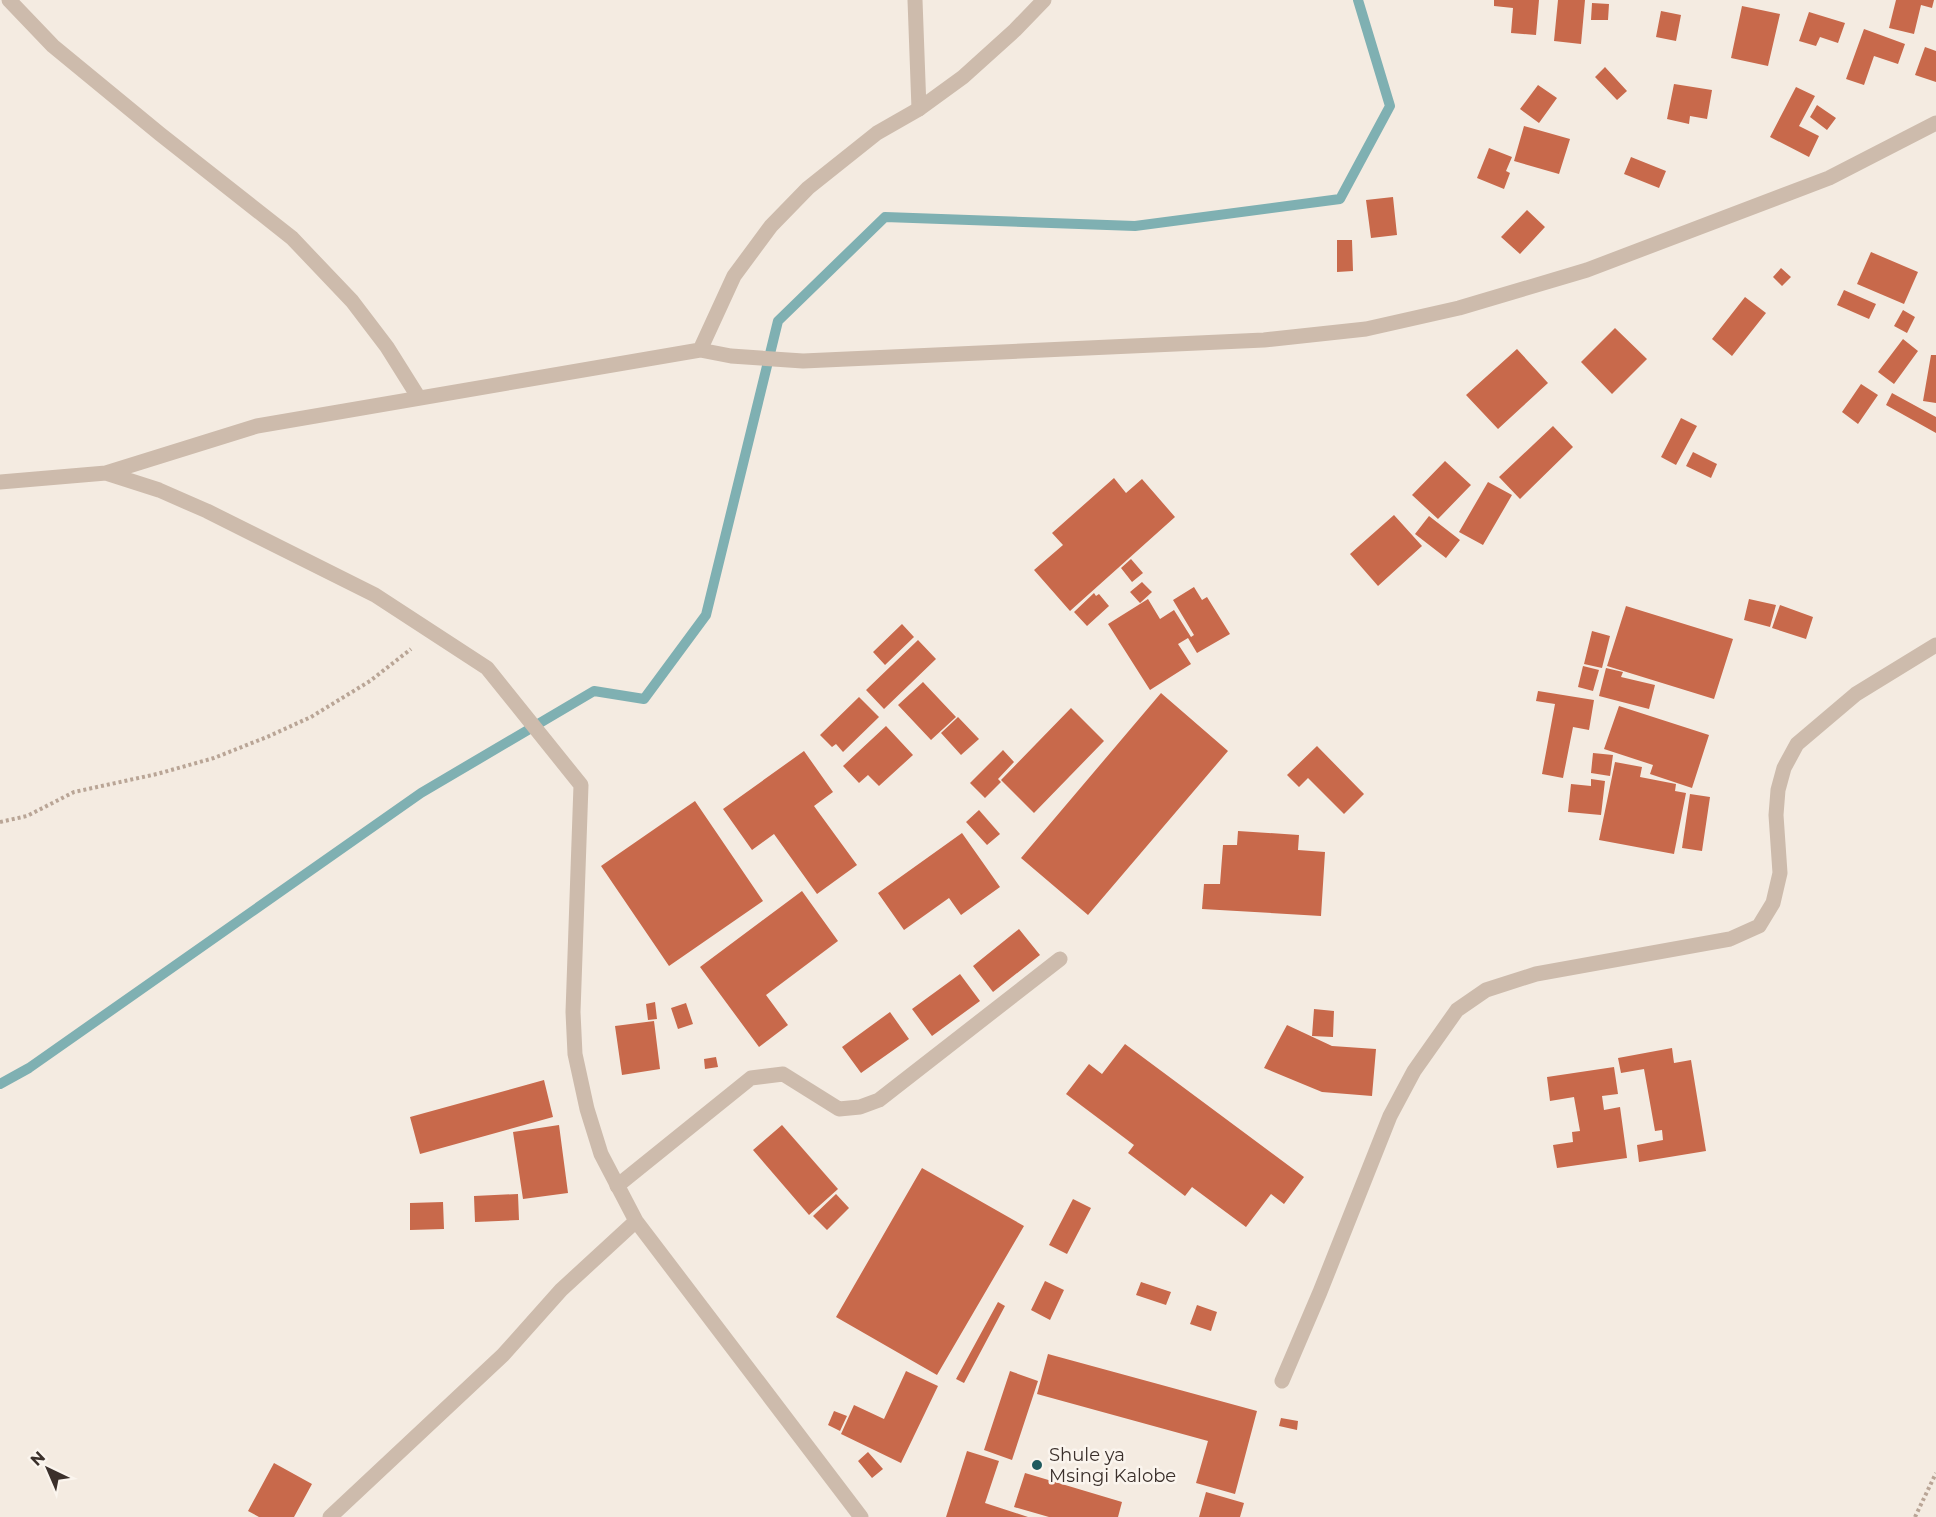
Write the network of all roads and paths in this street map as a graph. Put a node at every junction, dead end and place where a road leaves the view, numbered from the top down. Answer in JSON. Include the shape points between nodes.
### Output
{"nodes":[{"id":1,"x":9,"y":0,"type":"edge"},
{"id":2,"x":915,"y":0,"type":"edge"},
{"id":3,"x":1044,"y":0,"type":"edge"},
{"id":4,"x":919,"y":109,"type":"junction"},
{"id":5,"x":1936,"y":123,"type":"edge"},
{"id":6,"x":700,"y":350,"type":"junction"},
{"id":7,"x":419,"y":398,"type":"junction"},
{"id":8,"x":106,"y":473,"type":"junction"},
{"id":9,"x":0,"y":482,"type":"edge"},
{"id":10,"x":432,"y":632,"type":"junction"},
{"id":11,"x":1936,"y":645,"type":"edge"},
{"id":12,"x":0,"y":822,"type":"edge"},
{"id":13,"x":1060,"y":959,"type":"dead end"},
{"id":14,"x":617,"y":1186,"type":"junction"},
{"id":15,"x":636,"y":1221,"type":"junction"},
{"id":16,"x":1282,"y":1381,"type":"dead end"},
{"id":17,"x":1936,"y":1473,"type":"edge"},
{"id":18,"x":330,"y":1517,"type":"edge"},
{"id":19,"x":861,"y":1517,"type":"edge"},
{"id":20,"x":1915,"y":1517,"type":"edge"}],
"edges":[{"from":1,"to":7,"type":"street","via":[[61,53],[292,238],[359,310]]},
{"from":2,"to":4,"type":"street"},
{"from":3,"to":4,"type":"street","via":[[963,77]]},
{"from":4,"to":6,"type":"street","via":[[877,132],[808,188],[771,226],[735,276]]},
{"from":5,"to":6,"type":"street","via":[[1829,178],[1587,270],[1459,308],[1366,329],[1264,340],[803,361]]},
{"from":6,"to":7,"type":"street"},
{"from":7,"to":8,"type":"street","via":[[257,426]]},
{"from":8,"to":9,"type":"street"},
{"from":8,"to":10,"type":"street","via":[[207,511],[375,595]]},
{"from":10,"to":12,"type":"path","via":[[370,681],[311,717],[267,737],[214,758],[74,792],[27,816]]},
{"from":10,"to":14,"type":"street","via":[[487,668],[581,785],[575,1054],[601,1154]]},
{"from":11,"to":16,"type":"street","via":[[1856,694],[1797,744],[1784,768],[1779,790],[1776,815],[1780,873],[1773,903],[1759,926],[1730,939],[1536,974],[1486,990],[1457,1010],[1414,1071],[1390,1116]]},
{"from":13,"to":14,"type":"street","via":[[879,1100],[839,1109],[783,1074],[751,1078]]},
{"from":14,"to":15,"type":"street"},
{"from":15,"to":18,"type":"street","via":[[561,1290],[503,1354]]},
{"from":15,"to":19,"type":"street"},
{"from":17,"to":20,"type":"path"}]}
